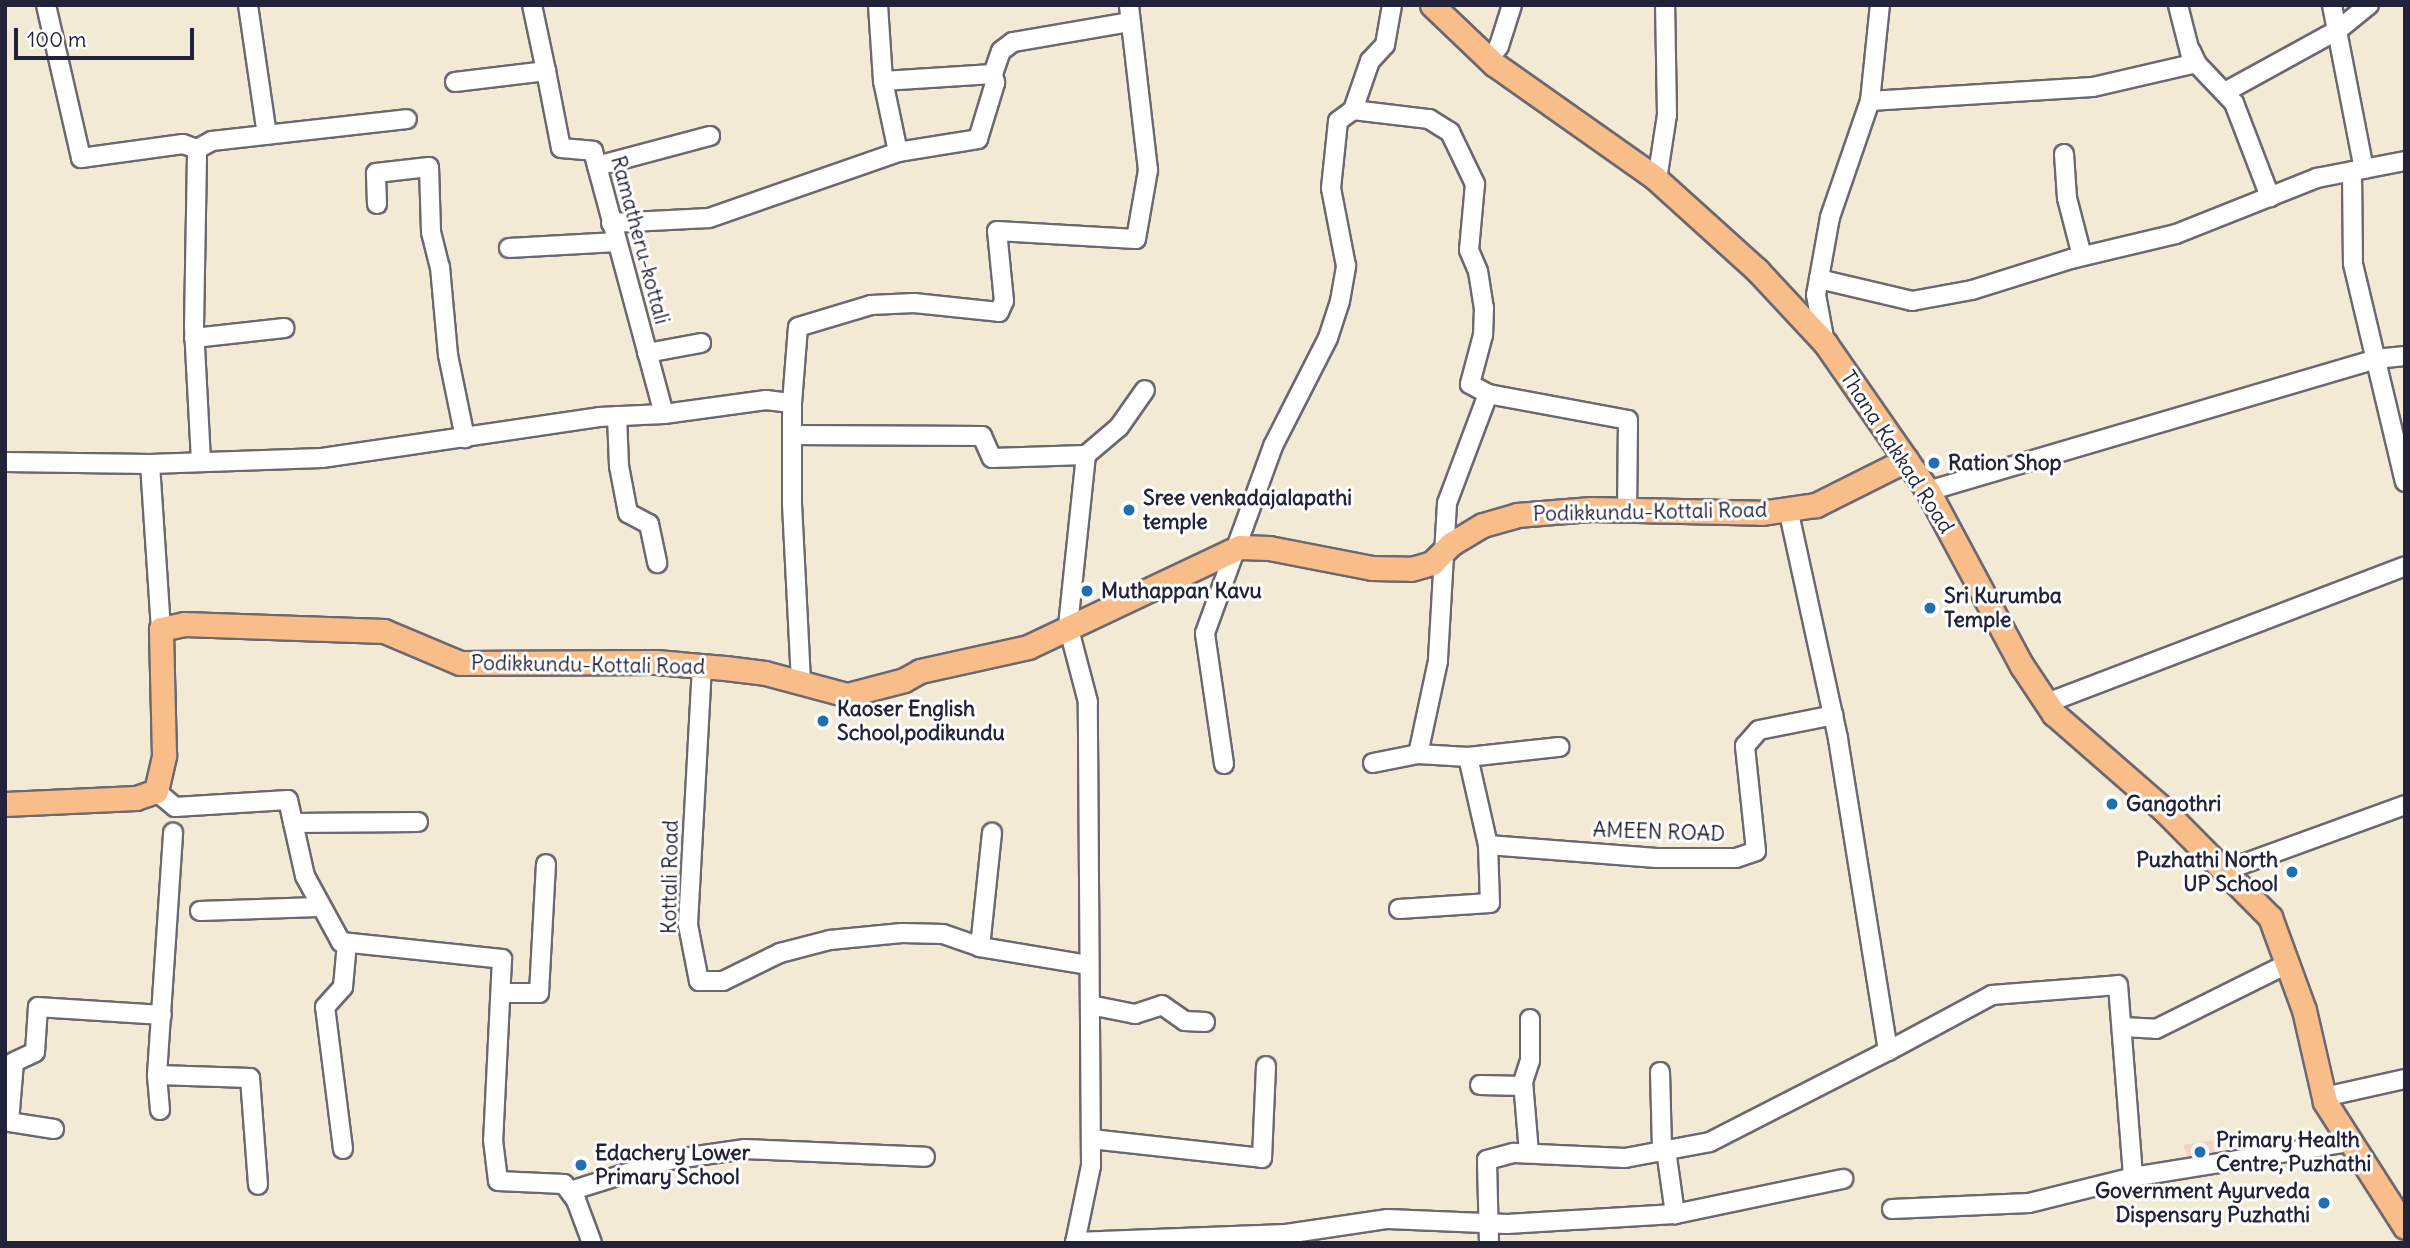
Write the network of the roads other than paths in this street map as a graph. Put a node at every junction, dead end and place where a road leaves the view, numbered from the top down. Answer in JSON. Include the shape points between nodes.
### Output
{"nodes":[{"id":1,"x":46,"y":5,"type":"edge"},
{"id":2,"x":248,"y":5,"type":"edge"},
{"id":3,"x":532,"y":5,"type":"edge"},
{"id":4,"x":878,"y":5,"type":"edge"},
{"id":5,"x":1392,"y":5,"type":"edge"},
{"id":6,"x":1432,"y":5,"type":"edge"},
{"id":7,"x":1511,"y":5,"type":"edge"},
{"id":8,"x":1665,"y":5,"type":"edge"},
{"id":9,"x":1880,"y":5,"type":"edge"},
{"id":10,"x":2178,"y":5,"type":"edge"},
{"id":11,"x":2332,"y":5,"type":"edge"},
{"id":12,"x":2369,"y":5,"type":"edge"},
{"id":13,"x":1130,"y":14,"type":"edge"},
{"id":14,"x":2338,"y":30,"type":"junction"},
{"id":15,"x":2186,"y":40,"type":"junction"},
{"id":16,"x":1489,"y":59,"type":"junction"},
{"id":17,"x":546,"y":71,"type":"junction"},
{"id":18,"x":993,"y":74,"type":"junction"},
{"id":19,"x":883,"y":81,"type":"junction"},
{"id":20,"x":455,"y":82,"type":"dead end"},
{"id":21,"x":2225,"y":92,"type":"junction"},
{"id":22,"x":1870,"y":101,"type":"junction"},
{"id":23,"x":1353,"y":110,"type":"junction"},
{"id":24,"x":407,"y":119,"type":"dead end"},
{"id":25,"x":267,"y":135,"type":"junction"},
{"id":26,"x":709,"y":136,"type":"dead end"},
{"id":27,"x":197,"y":149,"type":"junction"},
{"id":28,"x":898,"y":152,"type":"junction"},
{"id":29,"x":2064,"y":154,"type":"dead end"},
{"id":30,"x":2405,"y":161,"type":"edge"},
{"id":31,"x":597,"y":166,"type":"junction"},
{"id":32,"x":2358,"y":170,"type":"junction"},
{"id":33,"x":1657,"y":180,"type":"junction"},
{"id":34,"x":2270,"y":197,"type":"junction"},
{"id":35,"x":377,"y":204,"type":"dead end"},
{"id":36,"x":611,"y":223,"type":"junction"},
{"id":37,"x":617,"y":242,"type":"junction"},
{"id":38,"x":509,"y":248,"type":"dead end"},
{"id":39,"x":2082,"y":256,"type":"junction"},
{"id":40,"x":1819,"y":279,"type":"junction"},
{"id":41,"x":284,"y":328,"type":"dead end"},
{"id":42,"x":194,"y":338,"type":"junction"},
{"id":43,"x":701,"y":343,"type":"dead end"},
{"id":44,"x":1825,"y":343,"type":"junction"},
{"id":45,"x":647,"y":353,"type":"junction"},
{"id":46,"x":2405,"y":356,"type":"edge"},
{"id":47,"x":2376,"y":359,"type":"junction"},
{"id":48,"x":1145,"y":390,"type":"dead end"},
{"id":49,"x":1488,"y":394,"type":"junction"},
{"id":50,"x":792,"y":403,"type":"junction"},
{"id":51,"x":664,"y":414,"type":"junction"},
{"id":52,"x":617,"y":416,"type":"junction"},
{"id":53,"x":792,"y":435,"type":"junction"},
{"id":54,"x":465,"y":438,"type":"junction"},
{"id":55,"x":1086,"y":455,"type":"junction"},
{"id":56,"x":1906,"y":460,"type":"junction"},
{"id":57,"x":201,"y":461,"type":"junction"},
{"id":58,"x":5,"y":462,"type":"edge"},
{"id":59,"x":150,"y":464,"type":"junction"},
{"id":60,"x":2405,"y":482,"type":"edge"},
{"id":61,"x":1928,"y":491,"type":"junction"},
{"id":62,"x":1788,"y":509,"type":"junction"},
{"id":63,"x":1627,"y":510,"type":"junction"},
{"id":64,"x":1240,"y":547,"type":"junction"},
{"id":65,"x":1445,"y":550,"type":"junction"},
{"id":66,"x":657,"y":563,"type":"dead end"},
{"id":67,"x":2405,"y":566,"type":"edge"},
{"id":68,"x":1068,"y":626,"type":"junction"},
{"id":69,"x":161,"y":629,"type":"junction"},
{"id":70,"x":702,"y":666,"type":"junction"},
{"id":71,"x":801,"y":684,"type":"junction"},
{"id":72,"x":2047,"y":703,"type":"junction"},
{"id":73,"x":1834,"y":715,"type":"junction"},
{"id":74,"x":1559,"y":747,"type":"dead end"},
{"id":75,"x":1418,"y":754,"type":"junction"},
{"id":76,"x":1468,"y":757,"type":"junction"},
{"id":77,"x":1373,"y":763,"type":"dead end"},
{"id":78,"x":1224,"y":764,"type":"dead end"},
{"id":79,"x":156,"y":791,"type":"junction"},
{"id":80,"x":5,"y":804,"type":"edge"},
{"id":81,"x":2405,"y":804,"type":"edge"},
{"id":82,"x":418,"y":822,"type":"dead end"},
{"id":83,"x":293,"y":823,"type":"junction"},
{"id":84,"x":173,"y":833,"type":"dead end"},
{"id":85,"x":992,"y":833,"type":"dead end"},
{"id":86,"x":1488,"y":845,"type":"junction"},
{"id":87,"x":546,"y":864,"type":"dead end"},
{"id":88,"x":2224,"y":871,"type":"junction"},
{"id":89,"x":318,"y":907,"type":"junction"},
{"id":90,"x":1399,"y":909,"type":"dead end"},
{"id":91,"x":200,"y":911,"type":"dead end"},
{"id":92,"x":347,"y":943,"type":"junction"},
{"id":93,"x":980,"y":947,"type":"junction"},
{"id":94,"x":2287,"y":964,"type":"junction"},
{"id":95,"x":1088,"y":965,"type":"junction"},
{"id":96,"x":502,"y":993,"type":"junction"},
{"id":97,"x":1090,"y":1005,"type":"junction"},
{"id":98,"x":162,"y":1015,"type":"junction"},
{"id":99,"x":1530,"y":1019,"type":"dead end"},
{"id":100,"x":1205,"y":1022,"type":"dead end"},
{"id":101,"x":2122,"y":1027,"type":"junction"},
{"id":102,"x":1888,"y":1051,"type":"junction"},
{"id":103,"x":1266,"y":1066,"type":"dead end"},
{"id":104,"x":1660,"y":1072,"type":"dead end"},
{"id":105,"x":158,"y":1075,"type":"junction"},
{"id":106,"x":2405,"y":1079,"type":"edge"},
{"id":107,"x":1480,"y":1085,"type":"dead end"},
{"id":108,"x":1523,"y":1086,"type":"junction"},
{"id":109,"x":2324,"y":1097,"type":"junction"},
{"id":110,"x":160,"y":1110,"type":"dead end"},
{"id":111,"x":54,"y":1129,"type":"dead end"},
{"id":112,"x":1091,"y":1139,"type":"junction"},
{"id":113,"x":2350,"y":1142,"type":"junction"},
{"id":114,"x":343,"y":1149,"type":"dead end"},
{"id":115,"x":1664,"y":1151,"type":"junction"},
{"id":116,"x":1529,"y":1153,"type":"junction"},
{"id":117,"x":926,"y":1157,"type":"dead end"},
{"id":118,"x":2133,"y":1177,"type":"junction"},
{"id":119,"x":1843,"y":1179,"type":"dead end"},
{"id":120,"x":258,"y":1185,"type":"dead end"},
{"id":121,"x":570,"y":1191,"type":"junction"},
{"id":122,"x":1892,"y":1209,"type":"dead end"},
{"id":123,"x":1675,"y":1214,"type":"junction"},
{"id":124,"x":1489,"y":1223,"type":"junction"},
{"id":125,"x":2405,"y":1227,"type":"edge"},
{"id":126,"x":1075,"y":1242,"type":"edge"},
{"id":127,"x":592,"y":1243,"type":"edge"},
{"id":128,"x":1489,"y":1243,"type":"edge"}],
"edges":[{"from":1,"to":27,"type":"street","via":[[81,158],[183,144]]},
{"from":2,"to":25,"type":"street"},
{"from":3,"to":17,"type":"street"},
{"from":4,"to":19,"type":"street"},
{"from":5,"to":23,"type":"street","via":[[1385,45],[1370,61]]},
{"from":6,"to":16,"type":"main road","name":"Thana Kakkad Road"},
{"from":7,"to":16,"type":"street","via":[[1499,46]]},
{"from":8,"to":33,"type":"street","via":[[1667,115]]},
{"from":9,"to":22,"type":"street"},
{"from":10,"to":15,"type":"street"},
{"from":11,"to":14,"type":"street"},
{"from":12,"to":14,"type":"street"},
{"from":13,"to":18,"type":"street","via":[[1013,42],[1001,51]]},
{"from":13,"to":50,"type":"street","via":[[1148,170],[1136,239],[997,231],[1004,301],[999,312],[914,303],[871,305],[798,327]]},
{"from":14,"to":21,"type":"street"},
{"from":14,"to":32,"type":"street"},
{"from":15,"to":21,"type":"street","via":[[2197,64]]},
{"from":15,"to":22,"type":"street","via":[[2193,64],[2093,87]]},
{"from":16,"to":33,"type":"main road","name":"Thana Kakkad Road"},
{"from":17,"to":20,"type":"street"},
{"from":17,"to":31,"type":"street","name":"Ramatheru-kottali","via":[[561,148],[593,151]]},
{"from":18,"to":19,"type":"street"},
{"from":18,"to":28,"type":"street","via":[[996,83],[978,139]]},
{"from":19,"to":28,"type":"street"},
{"from":21,"to":34,"type":"street","via":[[2234,103]]},
{"from":22,"to":40,"type":"street","via":[[1830,216]]},
{"from":23,"to":49,"type":"street","via":[[1429,119],[1450,132],[1464,156],[1475,184],[1469,250],[1484,308],[1483,335],[1470,384]]},
{"from":23,"to":64,"type":"street","via":[[1338,121],[1331,188],[1346,265],[1340,301],[1328,338],[1273,446]]},
{"from":24,"to":25,"type":"street"},
{"from":25,"to":27,"type":"street","via":[[212,141]]},
{"from":26,"to":31,"type":"street"},
{"from":27,"to":42,"type":"street"},
{"from":28,"to":36,"type":"street","via":[[709,218]]},
{"from":29,"to":39,"type":"street","via":[[2067,198]]},
{"from":30,"to":32,"type":"street"},
{"from":31,"to":36,"type":"street","name":"Ramatheru-kottali"},
{"from":32,"to":34,"type":"street","via":[[2318,178]]},
{"from":32,"to":47,"type":"street","via":[[2353,264]]},
{"from":33,"to":44,"type":"main road","name":"Thana Kakkad Road","via":[[1757,270]]},
{"from":34,"to":39,"type":"street","via":[[2176,234]]},
{"from":35,"to":54,"type":"street","via":[[376,173],[429,167],[431,232]]},
{"from":36,"to":37,"type":"street","name":"Ramatheru-kottali"},
{"from":37,"to":38,"type":"street"},
{"from":37,"to":45,"type":"street","name":"Ramatheru-kottali"},
{"from":39,"to":40,"type":"street","via":[[1972,290],[1912,301]]},
{"from":40,"to":44,"type":"street","via":[[1816,295]]},
{"from":41,"to":42,"type":"street"},
{"from":42,"to":57,"type":"street"},
{"from":43,"to":45,"type":"street"},
{"from":44,"to":56,"type":"main road","name":"Thana Kakkad Road"},
{"from":45,"to":51,"type":"street","name":"Ramatheru-kottali"},
{"from":46,"to":47,"type":"street"},
{"from":47,"to":60,"type":"street"},
{"from":47,"to":61,"type":"street"},
{"from":48,"to":55,"type":"street","via":[[1119,427]]},
{"from":49,"to":63,"type":"street","via":[[1628,420]]},
{"from":49,"to":65,"type":"street","via":[[1447,503]]},
{"from":50,"to":51,"type":"street","via":[[766,400]]},
{"from":50,"to":53,"type":"street"},
{"from":51,"to":52,"type":"street"},
{"from":52,"to":54,"type":"street"},
{"from":52,"to":66,"type":"street","via":[[619,466],[628,513],[649,524]]},
{"from":53,"to":55,"type":"street","via":[[982,436],[992,458]]},
{"from":53,"to":71,"type":"street"},
{"from":54,"to":57,"type":"street","via":[[322,458]]},
{"from":55,"to":68,"type":"street"},
{"from":56,"to":61,"type":"main road","name":"Thana Kakkad Road"},
{"from":56,"to":62,"type":"main road","name":"Podikkundu-Kottali Road","via":[[1842,495]]},
{"from":57,"to":59,"type":"street"},
{"from":58,"to":59,"type":"street"},
{"from":59,"to":69,"type":"street"},
{"from":61,"to":72,"type":"main road","name":"Thana Kakkad Road"},
{"from":62,"to":63,"type":"main road","name":"Podikkundu-Kottali Road","via":[[1761,513]]},
{"from":62,"to":73,"type":"street"},
{"from":63,"to":65,"type":"main road","name":"Podikkundu-Kottali Road","via":[[1517,515],[1483,525]]},
{"from":64,"to":65,"type":"main road","name":"Podikkundu-Kottali Road","via":[[1385,569],[1432,563]]},
{"from":64,"to":68,"type":"main road","name":"Podikkundu-Kottali Road"},
{"from":64,"to":78,"type":"street","via":[[1205,633]]},
{"from":65,"to":75,"type":"street","via":[[1438,661]]},
{"from":67,"to":72,"type":"street"},
{"from":68,"to":71,"type":"main road","name":"Podikkundu-Kottali Road","via":[[1028,647],[920,671],[904,680],[847,695]]},
{"from":68,"to":95,"type":"street","via":[[1088,702]]},
{"from":69,"to":70,"type":"main road","name":"Podikkundu-Kottali Road","via":[[276,624],[384,631],[460,663]]},
{"from":69,"to":79,"type":"main road","via":[[164,755]]},
{"from":70,"to":71,"type":"main road","name":"Podikkundu-Kottali Road","via":[[765,673]]},
{"from":70,"to":93,"type":"street","name":"Kottali Road","via":[[688,926],[699,981],[723,981],[780,953],[830,940],[943,933]]},
{"from":72,"to":88,"type":"main road","name":"Thana Kakkad Road"},
{"from":73,"to":86,"type":"street","name":"AMEEN ROAD","via":[[1759,730],[1745,746],[1756,851],[1736,858],[1656,858]]},
{"from":73,"to":102,"type":"street"},
{"from":74,"to":76,"type":"street"},
{"from":75,"to":76,"type":"street"},
{"from":75,"to":77,"type":"street"},
{"from":76,"to":86,"type":"street"},
{"from":79,"to":80,"type":"main road","via":[[135,798]]},
{"from":79,"to":83,"type":"street","via":[[175,807],[288,800]]},
{"from":81,"to":88,"type":"street"},
{"from":82,"to":83,"type":"street"},
{"from":83,"to":89,"type":"street"},
{"from":84,"to":98,"type":"street"},
{"from":85,"to":93,"type":"street"},
{"from":86,"to":90,"type":"street","via":[[1490,903]]},
{"from":87,"to":96,"type":"street","via":[[539,993]]},
{"from":88,"to":94,"type":"main road","name":"Thana Kakkad Road","via":[[2270,917]]},
{"from":89,"to":91,"type":"street"},
{"from":89,"to":92,"type":"street","via":[[341,942]]},
{"from":92,"to":96,"type":"street","via":[[502,959]]},
{"from":92,"to":114,"type":"street","via":[[343,987],[325,1007]]},
{"from":93,"to":95,"type":"street","name":"Kottali Road"},
{"from":94,"to":101,"type":"street","via":[[2156,1029]]},
{"from":94,"to":109,"type":"main road","name":"Thana Kakkad Road","via":[[2304,1010]]},
{"from":95,"to":97,"type":"street"},
{"from":96,"to":121,"type":"street","via":[[493,1140],[498,1181],[564,1184]]},
{"from":97,"to":100,"type":"street","via":[[1135,1014],[1162,1005],[1185,1021]]},
{"from":97,"to":112,"type":"street"},
{"from":98,"to":105,"type":"street"},
{"from":98,"to":111,"type":"street","via":[[38,1007],[35,1052],[14,1062],[9,1122]]},
{"from":99,"to":108,"type":"street","via":[[1530,1062]]},
{"from":101,"to":102,"type":"street","via":[[2118,985],[1992,995]]},
{"from":101,"to":118,"type":"street"},
{"from":102,"to":115,"type":"street","via":[[1710,1142]]},
{"from":103,"to":112,"type":"street","via":[[1262,1158]]},
{"from":104,"to":115,"type":"street"},
{"from":105,"to":110,"type":"street"},
{"from":105,"to":120,"type":"street","via":[[250,1078]]},
{"from":106,"to":109,"type":"street"},
{"from":107,"to":108,"type":"street"},
{"from":108,"to":116,"type":"street"},
{"from":109,"to":113,"type":"main road","name":"Thana Kakkad Road"},
{"from":112,"to":126,"type":"street","via":[[1091,1166]]},
{"from":113,"to":118,"type":"street"},
{"from":113,"to":125,"type":"main road","name":"Thana Kakkad Road"},
{"from":115,"to":116,"type":"street","via":[[1625,1158]]},
{"from":115,"to":123,"type":"street"},
{"from":116,"to":124,"type":"street","via":[[1488,1160]]},
{"from":117,"to":121,"type":"street","via":[[745,1149],[669,1160]]},
{"from":118,"to":122,"type":"street","via":[[2029,1203]]},
{"from":119,"to":123,"type":"street"},
{"from":121,"to":127,"type":"street"},
{"from":123,"to":124,"type":"street"},
{"from":124,"to":126,"type":"street","via":[[1388,1219],[1286,1234]]},
{"from":124,"to":128,"type":"street"}]}
